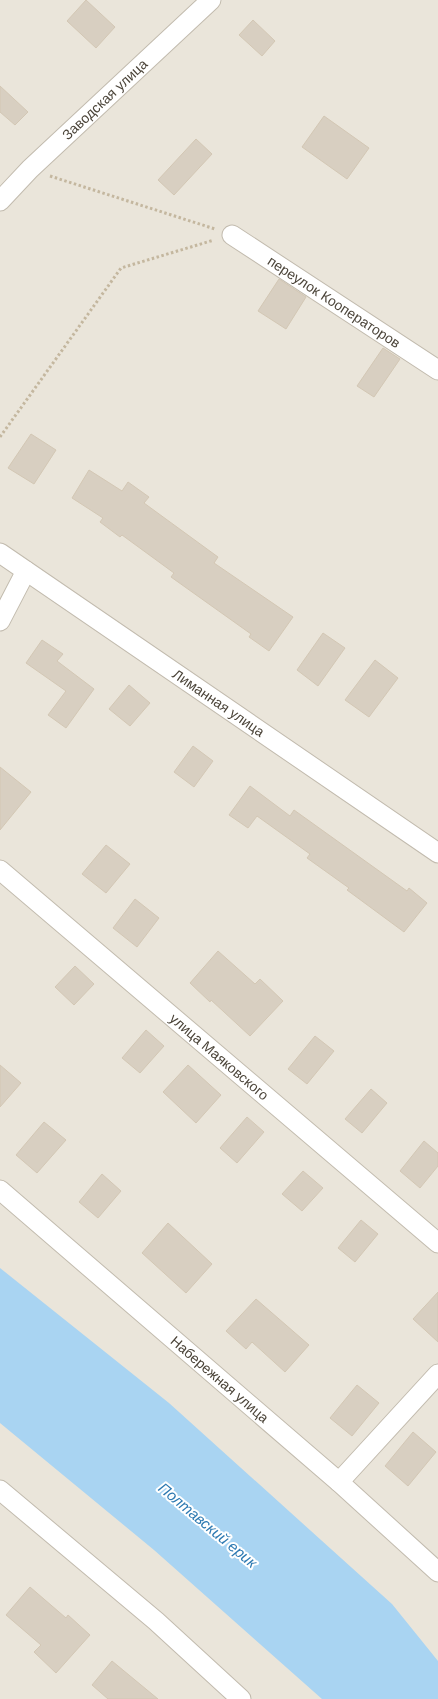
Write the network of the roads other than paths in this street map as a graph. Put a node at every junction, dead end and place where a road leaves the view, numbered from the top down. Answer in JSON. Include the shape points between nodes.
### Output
{"nodes":[{"id":1,"x":211,"y":0,"type":"edge"},
{"id":2,"x":0,"y":201,"type":"edge"},
{"id":3,"x":232,"y":234,"type":"road end"},
{"id":4,"x":438,"y":370,"type":"edge"},
{"id":5,"x":0,"y":553,"type":"edge"},
{"id":6,"x":26,"y":571,"type":"junction"},
{"id":7,"x":0,"y":621,"type":"edge"},
{"id":8,"x":438,"y":853,"type":"edge"},
{"id":9,"x":0,"y":870,"type":"edge"},
{"id":10,"x":0,"y":1190,"type":"edge"},
{"id":11,"x":438,"y":1243,"type":"edge"},
{"id":12,"x":438,"y":1374,"type":"edge"},
{"id":13,"x":339,"y":1482,"type":"junction"},
{"id":14,"x":0,"y":1490,"type":"edge"},
{"id":15,"x":438,"y":1572,"type":"edge"},
{"id":16,"x":241,"y":1699,"type":"edge"}],
"edges":[{"from":1,"to":2,"type":"street","name":"Заводская улица"},
{"from":3,"to":4,"type":"street","name":"переулок Кооператоров"},
{"from":5,"to":6,"type":"street","name":"Лиманная улица"},
{"from":6,"to":7,"type":"street"},
{"from":6,"to":8,"type":"street","name":"Лиманная улица"},
{"from":9,"to":11,"type":"street","name":"улица Маяковского"},
{"from":10,"to":13,"type":"street","name":"Набережная улица"},
{"from":12,"to":13,"type":"street"},
{"from":13,"to":15,"type":"street","name":"Набережная улица"},
{"from":14,"to":16,"type":"street","via":[[156,1620]]}]}
